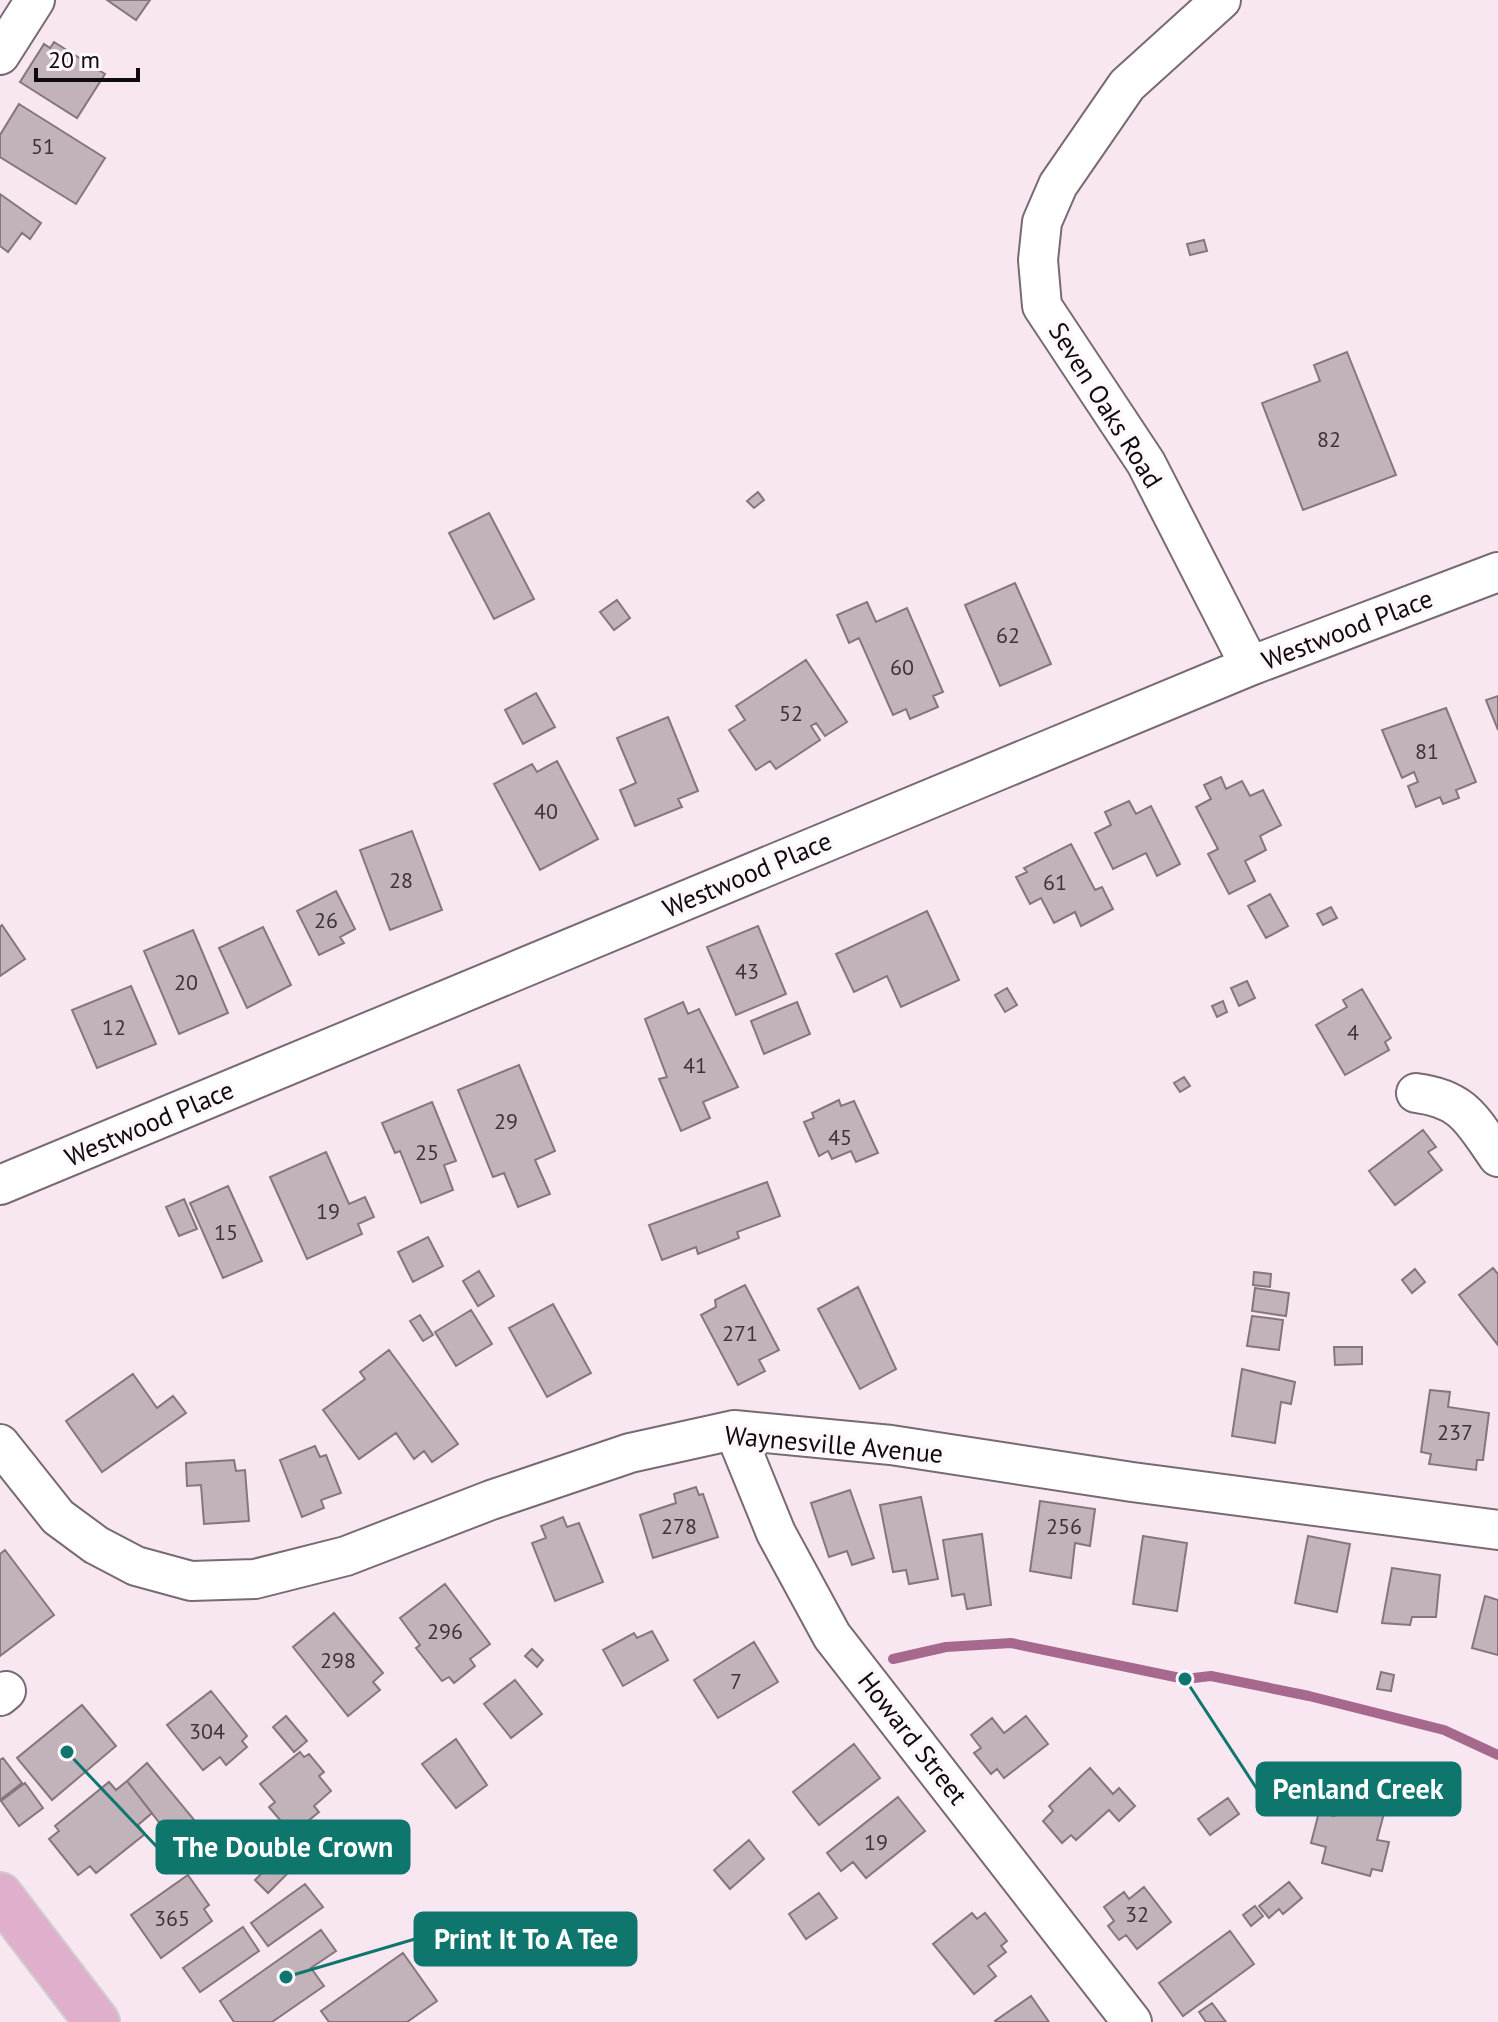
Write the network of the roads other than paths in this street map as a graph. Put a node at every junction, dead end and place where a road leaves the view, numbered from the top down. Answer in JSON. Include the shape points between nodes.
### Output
{"nodes":[{"id":1,"x":35,"y":0,"type":"edge"},
{"id":2,"x":1221,"y":0,"type":"edge"},
{"id":3,"x":0,"y":55,"type":"edge"},
{"id":4,"x":1498,"y":572,"type":"edge"},
{"id":5,"x":1250,"y":666,"type":"junction"},
{"id":6,"x":1416,"y":1093,"type":"dead end"},
{"id":7,"x":1498,"y":1157,"type":"edge"},
{"id":8,"x":0,"y":1185,"type":"edge"},
{"id":9,"x":734,"y":1430,"type":"junction"},
{"id":10,"x":0,"y":1444,"type":"edge"},
{"id":11,"x":1498,"y":1530,"type":"edge"},
{"id":12,"x":3,"y":1907,"type":"edge"},
{"id":13,"x":97,"y":2022,"type":"edge"},
{"id":14,"x":1132,"y":2022,"type":"edge"}],
"edges":[{"from":1,"to":3,"type":"street"},
{"from":2,"to":5,"type":"street","name":"Seven Oaks Road","via":[[1127,85],[1058,185],[1042,222],[1038,260],[1042,306],[1146,463]]},
{"from":4,"to":5,"type":"street","name":"Westwood Place"},
{"from":5,"to":8,"type":"street","name":"Westwood Place"},
{"from":6,"to":7,"type":"street","via":[[1445,1097],[1471,1118]]},
{"from":9,"to":10,"type":"street","name":"Waynesville Avenue","via":[[630,1453],[346,1556],[255,1579],[204,1581],[136,1566],[96,1545],[58,1517]]},
{"from":9,"to":11,"type":"street","name":"Waynesville Avenue","via":[[891,1445]]},
{"from":9,"to":14,"type":"street","name":"Howard Street","via":[[776,1533],[832,1636]]},
{"from":12,"to":13,"type":"main road"}]}
